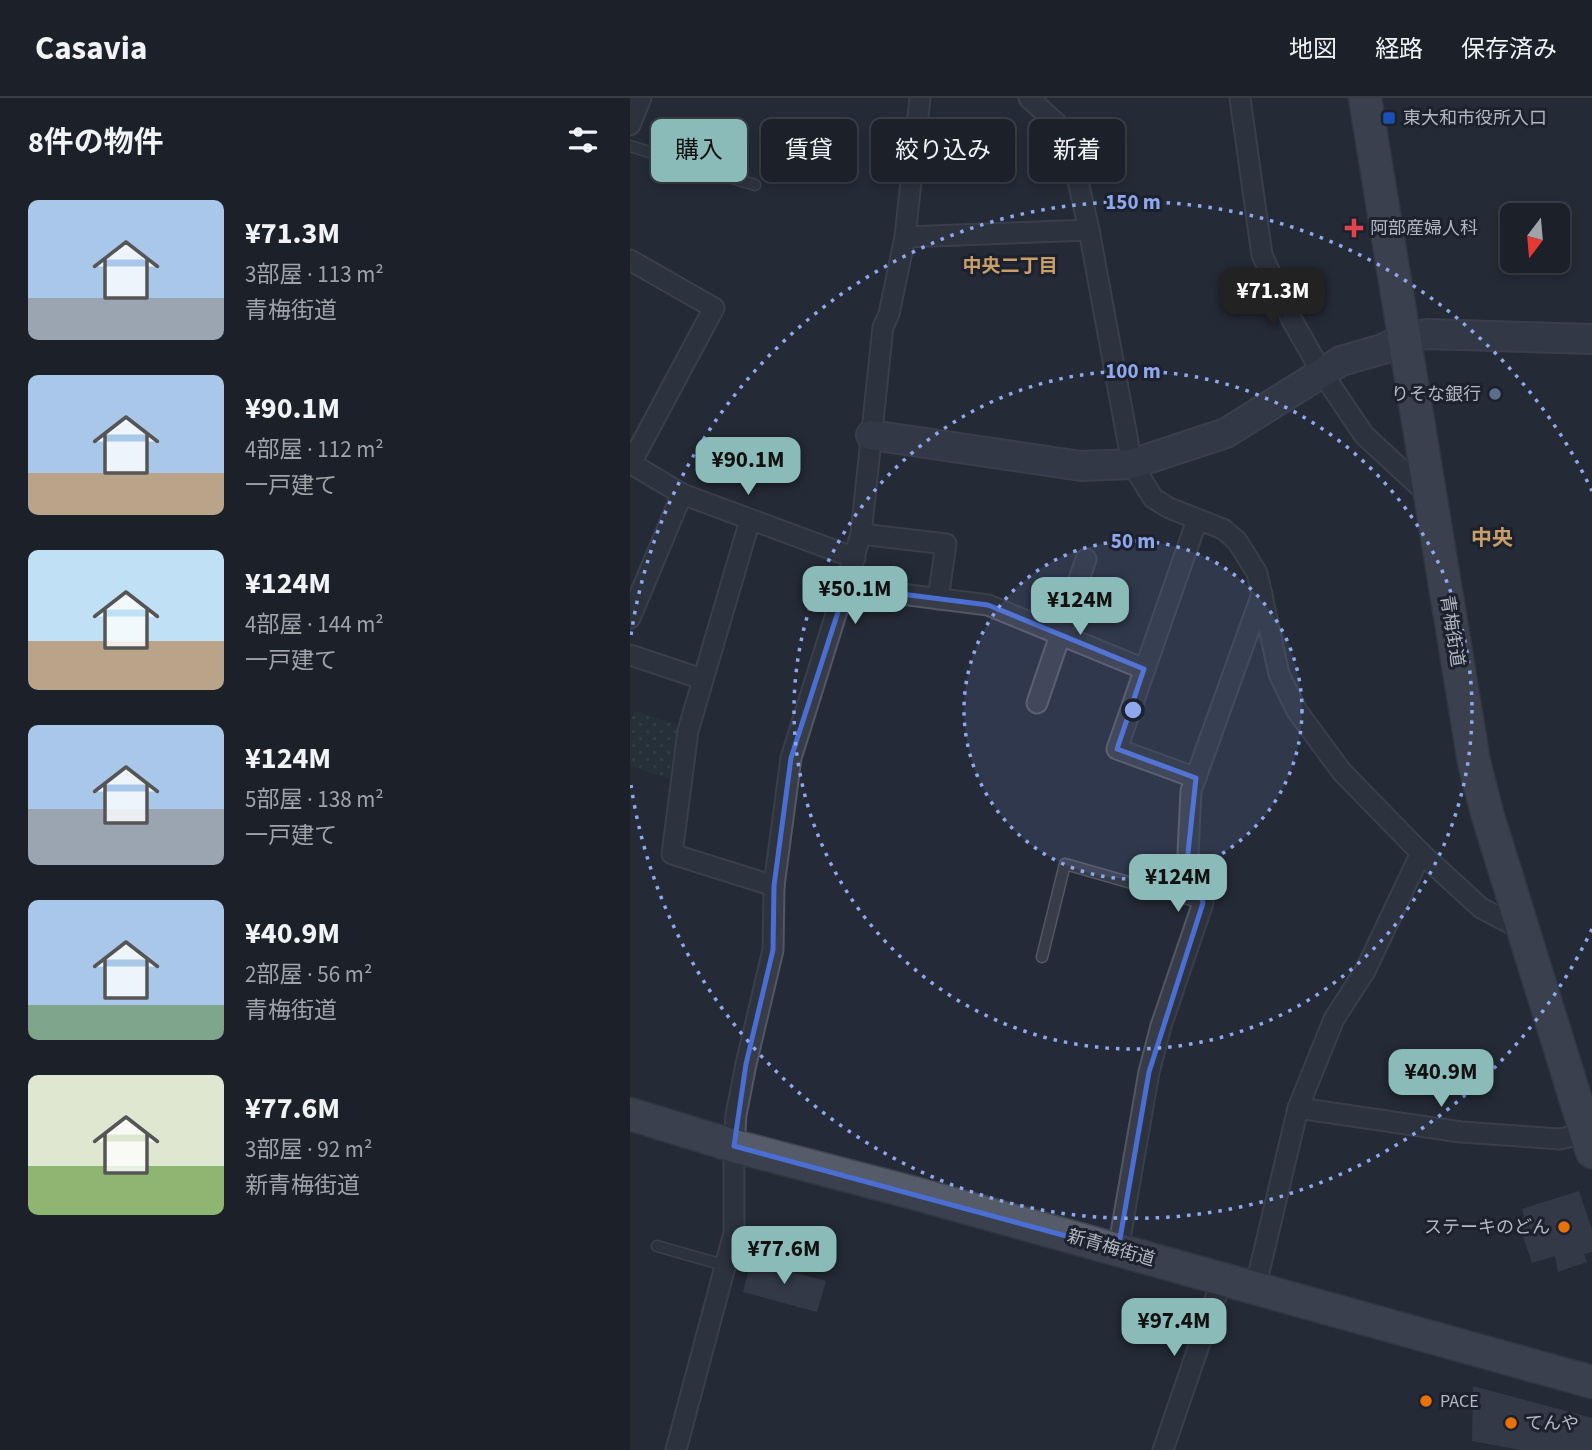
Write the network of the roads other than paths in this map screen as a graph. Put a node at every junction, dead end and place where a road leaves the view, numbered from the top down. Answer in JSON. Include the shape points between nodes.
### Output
{"nodes":[{"id":1,"x":641,"y":98,"type":"edge"},
{"id":2,"x":920,"y":98,"type":"edge"},
{"id":3,"x":1029,"y":98,"type":"edge"},
{"id":4,"x":1240,"y":98,"type":"edge"},
{"id":5,"x":1365,"y":98,"type":"edge"},
{"id":6,"x":630,"y":125,"type":"edge"},
{"id":7,"x":630,"y":146,"type":"edge"},
{"id":8,"x":755,"y":185,"type":"dead end"},
{"id":9,"x":1089,"y":230,"type":"junction"},
{"id":10,"x":905,"y":237,"type":"junction"},
{"id":11,"x":630,"y":260,"type":"edge"},
{"id":12,"x":1404,"y":338,"type":"junction"},
{"id":13,"x":1592,"y":339,"type":"edge"},
{"id":14,"x":1321,"y":371,"type":"junction"},
{"id":15,"x":871,"y":435,"type":"junction"},
{"id":16,"x":630,"y":463,"type":"edge"},
{"id":17,"x":1132,"y":464,"type":"junction"},
{"id":18,"x":682,"y":494,"type":"junction"},
{"id":19,"x":1431,"y":497,"type":"junction"},
{"id":20,"x":750,"y":520,"type":"junction"},
{"id":21,"x":1196,"y":520,"type":"junction"},
{"id":22,"x":861,"y":534,"type":"junction"},
{"id":23,"x":855,"y":558,"type":"junction"},
{"id":24,"x":1086,"y":559,"type":"dead end"},
{"id":25,"x":846,"y":587,"type":"junction"},
{"id":26,"x":1262,"y":593,"type":"junction"},
{"id":27,"x":938,"y":599,"type":"junction"},
{"id":28,"x":630,"y":618,"type":"edge"},
{"id":29,"x":1060,"y":634,"type":"junction"},
{"id":30,"x":630,"y":655,"type":"edge"},
{"id":31,"x":1144,"y":669,"type":"junction"},
{"id":32,"x":702,"y":679,"type":"junction"},
{"id":33,"x":1037,"y":703,"type":"dead end"},
{"id":34,"x":1196,"y":778,"type":"junction"},
{"id":35,"x":1421,"y":853,"type":"junction"},
{"id":36,"x":774,"y":886,"type":"junction"},
{"id":37,"x":1203,"y":903,"type":"junction"},
{"id":38,"x":1523,"y":930,"type":"junction"},
{"id":39,"x":1042,"y":957,"type":"dead end"},
{"id":40,"x":1298,"y":1108,"type":"junction"},
{"id":41,"x":630,"y":1114,"type":"edge"},
{"id":42,"x":1589,"y":1142,"type":"edge"},
{"id":43,"x":734,"y":1146,"type":"junction"},
{"id":44,"x":657,"y":1247,"type":"dead end"},
{"id":45,"x":1118,"y":1250,"type":"junction"},
{"id":46,"x":727,"y":1266,"type":"junction"},
{"id":47,"x":1222,"y":1279,"type":"junction"},
{"id":48,"x":1255,"y":1289,"type":"junction"},
{"id":49,"x":1592,"y":1382,"type":"edge"},
{"id":50,"x":676,"y":1450,"type":"edge"},
{"id":51,"x":1163,"y":1450,"type":"edge"}],
"edges":[{"from":1,"to":6,"type":"street"},
{"from":2,"to":10,"type":"street"},
{"from":3,"to":9,"type":"street","via":[[1057,124],[1070,145]]},
{"from":4,"to":14,"type":"street","via":[[1262,255]]},
{"from":5,"to":12,"type":"main road","name":"青梅街道"},
{"from":7,"to":8,"type":"lane"},
{"from":9,"to":10,"type":"street"},
{"from":9,"to":17,"type":"street"},
{"from":10,"to":15,"type":"street","via":[[883,327]]},
{"from":11,"to":16,"type":"street","via":[[714,308]]},
{"from":12,"to":13,"type":"street","via":[[1427,334]]},
{"from":12,"to":14,"type":"street"},
{"from":12,"to":19,"type":"main road","name":"青梅街道"},
{"from":14,"to":17,"type":"street","via":[[1226,433]]},
{"from":14,"to":19,"type":"street","via":[[1364,435]]},
{"from":15,"to":17,"type":"street","via":[[1081,466]]},
{"from":15,"to":22,"type":"street"},
{"from":16,"to":18,"type":"street"},
{"from":17,"to":21,"type":"street","via":[[1153,498]]},
{"from":18,"to":20,"type":"street"},
{"from":18,"to":28,"type":"street"},
{"from":19,"to":38,"type":"main road","name":"青梅街道","via":[[1474,762]]},
{"from":20,"to":23,"type":"street"},
{"from":20,"to":32,"type":"street"},
{"from":21,"to":26,"type":"street","via":[[1223,529],[1237,541],[1257,573]]},
{"from":21,"to":31,"type":"street"},
{"from":22,"to":23,"type":"street"},
{"from":22,"to":27,"type":"street","via":[[946,544]]},
{"from":23,"to":25,"type":"street"},
{"from":24,"to":29,"type":"street"},
{"from":25,"to":27,"type":"street"},
{"from":25,"to":36,"type":"street","via":[[791,758]]},
{"from":26,"to":34,"type":"street"},
{"from":26,"to":35,"type":"street","via":[[1279,674],[1297,711],[1342,772]]},
{"from":27,"to":29,"type":"street","via":[[988,605]]},
{"from":29,"to":31,"type":"street"},
{"from":29,"to":33,"type":"street"},
{"from":30,"to":32,"type":"street"},
{"from":31,"to":34,"type":"street","via":[[1117,750]]},
{"from":32,"to":36,"type":"street","via":[[688,731],[672,854]]},
{"from":34,"to":37,"type":"street","via":[[1191,791],[1188,853]]},
{"from":35,"to":38,"type":"street","via":[[1481,908]]},
{"from":35,"to":40,"type":"street","via":[[1365,971],[1334,1019]]},
{"from":36,"to":43,"type":"street","via":[[773,950],[746,1064]]},
{"from":37,"to":39,"type":"lane","via":[[1065,864]]},
{"from":37,"to":45,"type":"street","via":[[1149,1072]]},
{"from":38,"to":42,"type":"main road","name":"青梅街道"},
{"from":40,"to":42,"type":"street","via":[[1461,1132]]},
{"from":40,"to":48,"type":"street"},
{"from":41,"to":43,"type":"main road","name":"新青梅街道"},
{"from":43,"to":45,"type":"main road","name":"新青梅街道"},
{"from":43,"to":46,"type":"street","via":[[734,1233]]},
{"from":44,"to":46,"type":"lane"},
{"from":45,"to":47,"type":"main road","name":"新青梅街道"},
{"from":46,"to":50,"type":"street"},
{"from":47,"to":48,"type":"main road","name":"新青梅街道"},
{"from":47,"to":51,"type":"street"},
{"from":48,"to":49,"type":"main road","name":"新青梅街道"}]}
